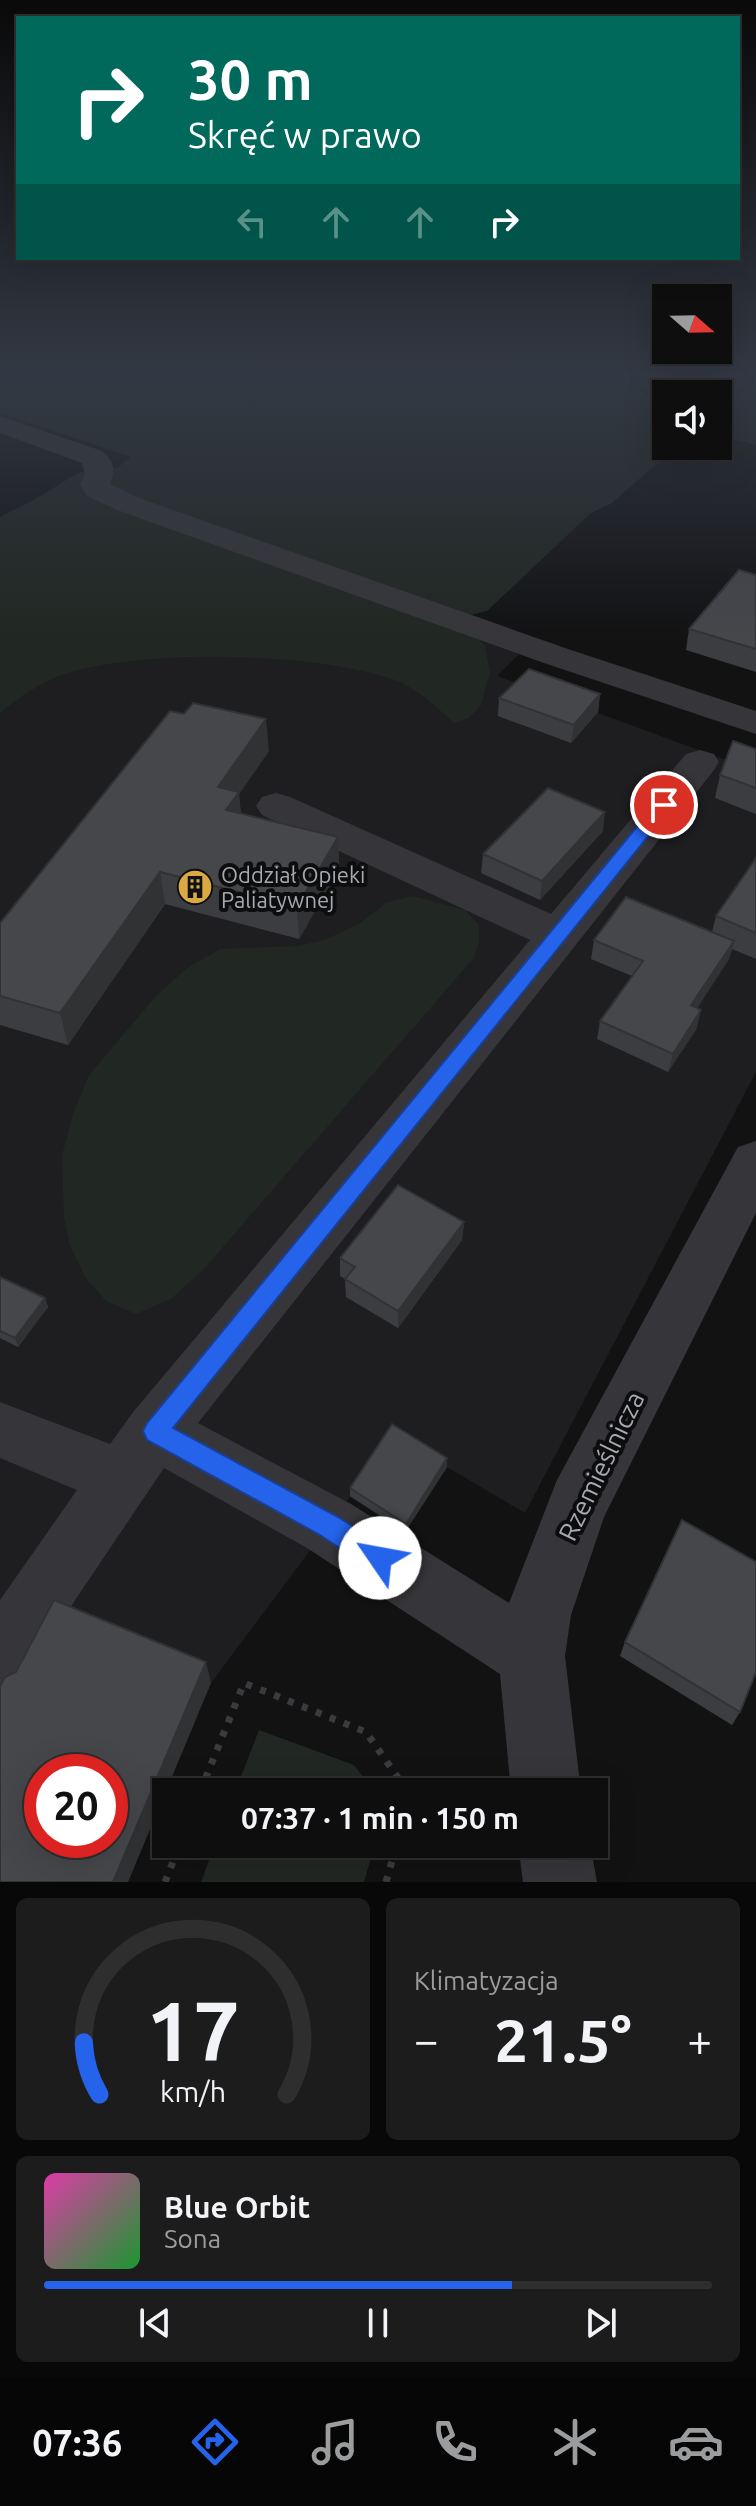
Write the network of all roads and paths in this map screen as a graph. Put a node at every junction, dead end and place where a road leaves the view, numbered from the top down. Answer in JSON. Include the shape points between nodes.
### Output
{"nodes":[{"id":1,"x":98,"y":463,"type":"edge"},
{"id":2,"x":756,"y":723,"type":"edge"},
{"id":3,"x":700,"y":762,"type":"dead end"},
{"id":4,"x":276,"y":806,"type":"dead end"},
{"id":5,"x":558,"y":935,"type":"junction"},
{"id":6,"x":756,"y":1162,"type":"edge"},
{"id":7,"x":0,"y":1430,"type":"edge"},
{"id":8,"x":139,"y":1455,"type":"junction"},
{"id":9,"x":532,"y":1656,"type":"junction"},
{"id":10,"x":0,"y":1667,"type":"edge"},
{"id":11,"x":206,"y":1778,"type":"edge"},
{"id":12,"x":398,"y":1778,"type":"edge"},
{"id":13,"x":545,"y":1778,"type":"edge"},
{"id":14,"x":174,"y":1858,"type":"edge"},
{"id":15,"x":393,"y":1858,"type":"edge"},
{"id":16,"x":556,"y":1858,"type":"edge"},
{"id":17,"x":165,"y":1882,"type":"edge"},
{"id":18,"x":386,"y":1882,"type":"edge"},
{"id":19,"x":560,"y":1882,"type":"edge"}],
"edges":[{"from":1,"to":2,"type":"street","via":[[98,490],[128,504]]},
{"from":3,"to":5,"type":"street"},
{"from":4,"to":5,"type":"street"},
{"from":5,"to":8,"type":"street"},
{"from":6,"to":9,"type":"street","name":"Rzemieślnicza","via":[[579,1502],[551,1572]]},
{"from":7,"to":8,"type":"street"},
{"from":8,"to":9,"type":"street","via":[[329,1526]]},
{"from":8,"to":10,"type":"street","via":[[30,1610]]},
{"from":9,"to":13,"type":"street","name":"Rzemieślnicza"},
{"from":11,"to":12,"type":"path","via":[[244,1683],[366,1732]]},
{"from":14,"to":17,"type":"path"},
{"from":15,"to":18,"type":"path"},
{"from":16,"to":19,"type":"street"}]}
